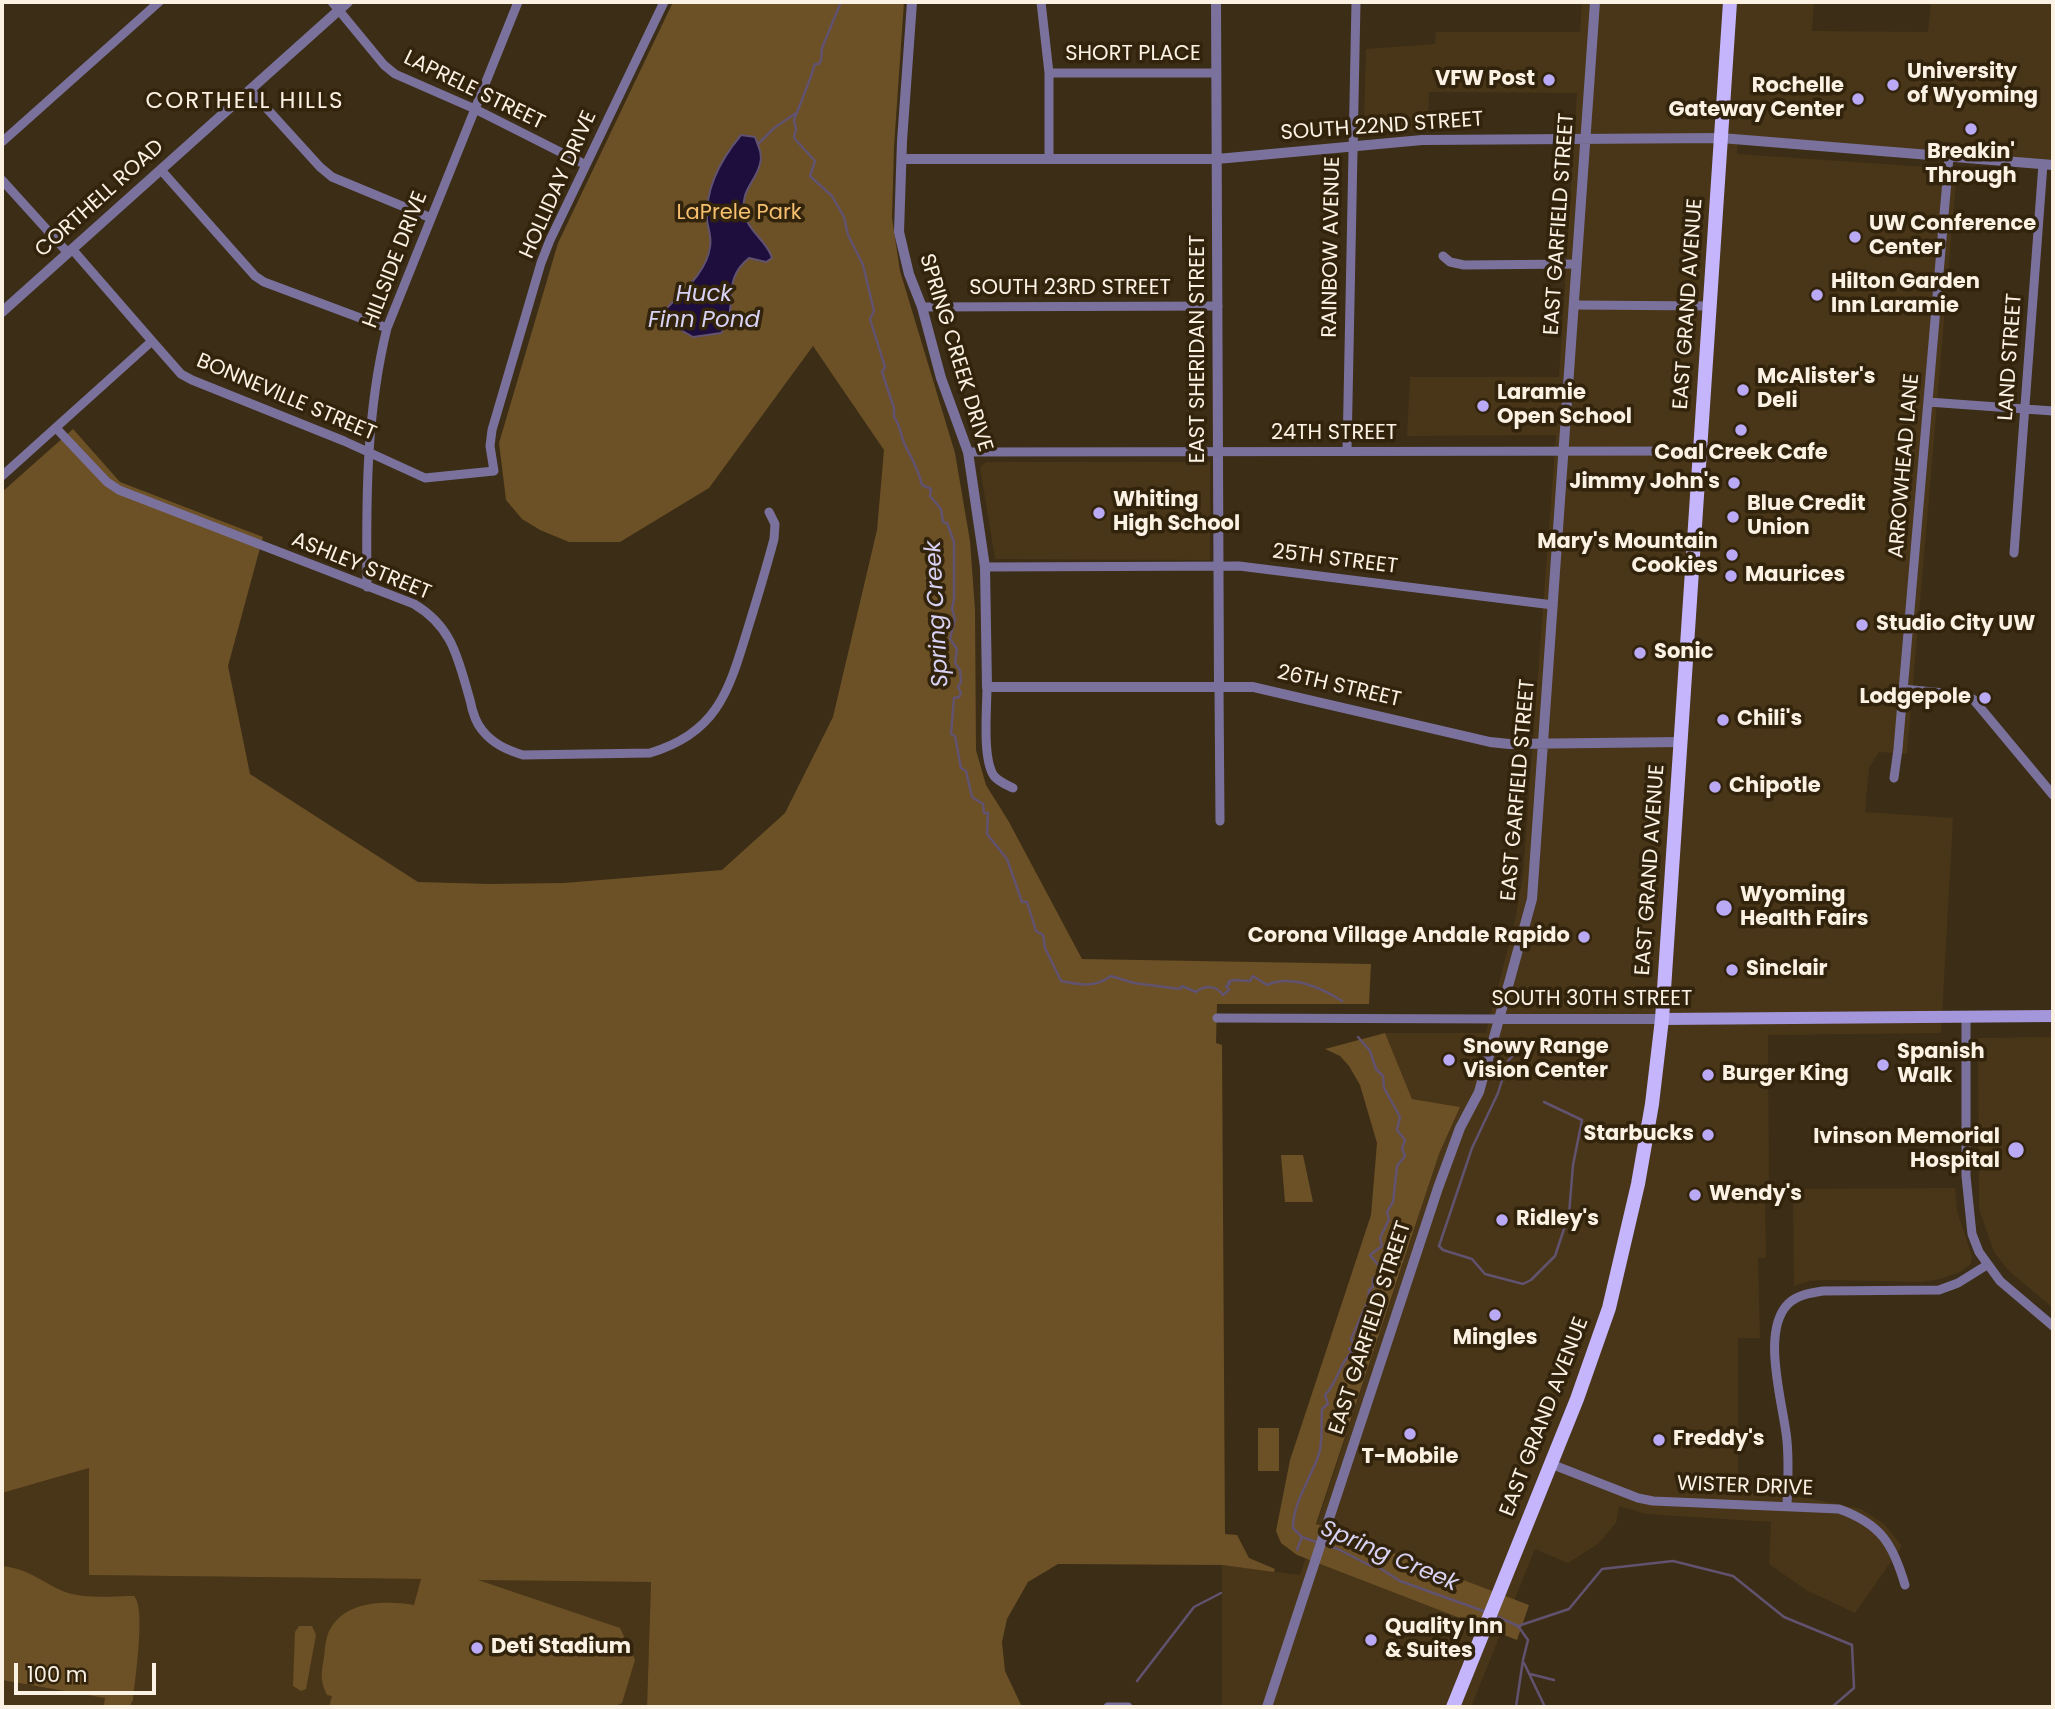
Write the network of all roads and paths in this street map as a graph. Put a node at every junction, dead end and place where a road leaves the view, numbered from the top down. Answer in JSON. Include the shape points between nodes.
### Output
{"nodes":[{"id":1,"x":159,"y":2,"type":"edge"},
{"id":2,"x":348,"y":2,"type":"edge"},
{"id":3,"x":518,"y":2,"type":"edge"},
{"id":4,"x":664,"y":2,"type":"edge"},
{"id":5,"x":912,"y":2,"type":"edge"},
{"id":6,"x":1041,"y":2,"type":"edge"},
{"id":7,"x":1216,"y":2,"type":"edge"},
{"id":8,"x":1356,"y":2,"type":"edge"},
{"id":9,"x":1595,"y":2,"type":"edge"},
{"id":10,"x":1730,"y":2,"type":"edge"},
{"id":11,"x":335,"y":6,"type":"edge"},
{"id":12,"x":1049,"y":73,"type":"junction"},
{"id":13,"x":1216,"y":73,"type":"junction"},
{"id":14,"x":250,"y":90,"type":"junction"},
{"id":15,"x":475,"y":109,"type":"junction"},
{"id":16,"x":1721,"y":138,"type":"junction"},
{"id":17,"x":1585,"y":139,"type":"junction"},
{"id":18,"x":2,"y":142,"type":"edge"},
{"id":19,"x":1352,"y":146,"type":"junction"},
{"id":20,"x":1949,"y":156,"type":"junction"},
{"id":21,"x":902,"y":159,"type":"junction"},
{"id":22,"x":1049,"y":159,"type":"junction"},
{"id":23,"x":1217,"y":159,"type":"junction"},
{"id":24,"x":586,"y":165,"type":"junction"},
{"id":25,"x":2048,"y":165,"type":"edge"},
{"id":26,"x":161,"y":170,"type":"junction"},
{"id":27,"x":2,"y":180,"type":"edge"},
{"id":28,"x":431,"y":218,"type":"junction"},
{"id":29,"x":70,"y":251,"type":"junction"},
{"id":30,"x":1443,"y":256,"type":"dead end"},
{"id":31,"x":1576,"y":264,"type":"junction"},
{"id":32,"x":1574,"y":305,"type":"junction"},
{"id":33,"x":1217,"y":306,"type":"junction"},
{"id":34,"x":1710,"y":306,"type":"junction"},
{"id":35,"x":922,"y":307,"type":"junction"},
{"id":36,"x":2,"y":312,"type":"edge"},
{"id":37,"x":387,"y":328,"type":"junction"},
{"id":38,"x":152,"y":341,"type":"junction"},
{"id":39,"x":1928,"y":402,"type":"junction"},
{"id":40,"x":2025,"y":409,"type":"junction"},
{"id":41,"x":2053,"y":411,"type":"edge"},
{"id":42,"x":56,"y":428,"type":"junction"},
{"id":43,"x":1218,"y":451,"type":"junction"},
{"id":44,"x":1347,"y":451,"type":"junction"},
{"id":45,"x":1563,"y":451,"type":"junction"},
{"id":46,"x":1700,"y":451,"type":"junction"},
{"id":47,"x":368,"y":452,"type":"junction"},
{"id":48,"x":968,"y":452,"type":"junction"},
{"id":49,"x":495,"y":471,"type":"joint"},
{"id":50,"x":2,"y":476,"type":"edge"},
{"id":51,"x":768,"y":512,"type":"dead end"},
{"id":52,"x":2014,"y":553,"type":"dead end"},
{"id":53,"x":1219,"y":566,"type":"junction"},
{"id":54,"x":985,"y":567,"type":"junction"},
{"id":55,"x":367,"y":587,"type":"junction"},
{"id":56,"x":1553,"y":605,"type":"junction"},
{"id":57,"x":987,"y":687,"type":"junction"},
{"id":58,"x":1219,"y":687,"type":"junction"},
{"id":59,"x":1903,"y":689,"type":"junction"},
{"id":60,"x":1681,"y":742,"type":"junction"},
{"id":61,"x":1543,"y":744,"type":"junction"},
{"id":62,"x":1894,"y":778,"type":"dead end"},
{"id":63,"x":1013,"y":788,"type":"dead end"},
{"id":64,"x":2053,"y":795,"type":"edge"},
{"id":65,"x":1220,"y":821,"type":"dead end"},
{"id":66,"x":2053,"y":1016,"type":"edge"},
{"id":67,"x":1966,"y":1017,"type":"junction"},
{"id":68,"x":1217,"y":1018,"type":"dead end"},
{"id":69,"x":1499,"y":1019,"type":"junction"},
{"id":70,"x":1662,"y":1019,"type":"junction"},
{"id":71,"x":1987,"y":1265,"type":"junction"},
{"id":72,"x":2053,"y":1326,"type":"edge"},
{"id":73,"x":1550,"y":1464,"type":"junction"},
{"id":74,"x":1787,"y":1506,"type":"junction"},
{"id":75,"x":1905,"y":1585,"type":"dead end"},
{"id":76,"x":1108,"y":1707,"type":"edge"},
{"id":77,"x":1128,"y":1707,"type":"edge"},
{"id":78,"x":1266,"y":1707,"type":"edge"},
{"id":79,"x":1453,"y":1707,"type":"edge"}],
"edges":[{"from":1,"to":18,"type":"street"},
{"from":2,"to":11,"type":"street","name":"CORTHELL ROAD"},
{"from":3,"to":15,"type":"street","name":"HILLSIDE DRIVE"},
{"from":4,"to":24,"type":"street","name":"HOLLIDAY DRIVE"},
{"from":5,"to":21,"type":"street","name":"SPRING CREEK DRIVE"},
{"from":6,"to":12,"type":"street"},
{"from":7,"to":13,"type":"street","name":"EAST SHERIDAN STREET"},
{"from":8,"to":19,"type":"street","name":"RAINBOW AVENUE"},
{"from":9,"to":17,"type":"street","name":"EAST GARFIELD STREET"},
{"from":10,"to":16,"type":"main road","name":"EAST GRAND AVENUE"},
{"from":11,"to":14,"type":"street","name":"CORTHELL ROAD"},
{"from":11,"to":15,"type":"street","name":"LAPRELE STREET","via":[[395,74]]},
{"from":12,"to":13,"type":"street","name":"SHORT PLACE"},
{"from":12,"to":22,"type":"street"},
{"from":13,"to":23,"type":"street","name":"EAST SHERIDAN STREET"},
{"from":14,"to":26,"type":"street","name":"CORTHELL ROAD"},
{"from":14,"to":28,"type":"street","via":[[332,177]]},
{"from":15,"to":24,"type":"street","name":"LAPRELE STREET"},
{"from":15,"to":28,"type":"street","name":"HILLSIDE DRIVE"},
{"from":16,"to":17,"type":"street","name":"SOUTH 22ND STREET"},
{"from":16,"to":20,"type":"street","name":"SOUTH 22ND STREET"},
{"from":16,"to":34,"type":"main road","name":"EAST GRAND AVENUE"},
{"from":17,"to":19,"type":"street","name":"SOUTH 22ND STREET","via":[[1422,140]]},
{"from":17,"to":31,"type":"street","name":"EAST GARFIELD STREET"},
{"from":19,"to":23,"type":"street","name":"SOUTH 22ND STREET"},
{"from":19,"to":44,"type":"street","name":"RAINBOW AVENUE"},
{"from":20,"to":25,"type":"street","name":"SOUTH 22ND STREET"},
{"from":20,"to":39,"type":"street","name":"ARROWHEAD LANE"},
{"from":21,"to":22,"type":"street","name":"SOUTH 22ND STREET"},
{"from":21,"to":35,"type":"street","name":"SPRING CREEK DRIVE","via":[[899,232]]},
{"from":22,"to":23,"type":"street","name":"SOUTH 22ND STREET"},
{"from":23,"to":33,"type":"street","name":"EAST SHERIDAN STREET"},
{"from":24,"to":49,"type":"street","name":"HOLLIDAY DRIVE","via":[[550,240],[517,341],[492,430]]},
{"from":25,"to":40,"type":"street","name":"LAND STREET"},
{"from":26,"to":29,"type":"street","name":"CORTHELL ROAD"},
{"from":26,"to":37,"type":"street","via":[[255,276]]},
{"from":27,"to":29,"type":"street","name":"BONNEVILLE STREET"},
{"from":28,"to":37,"type":"street","name":"HILLSIDE DRIVE"},
{"from":29,"to":36,"type":"street","name":"CORTHELL ROAD"},
{"from":29,"to":38,"type":"street","name":"BONNEVILLE STREET"},
{"from":30,"to":31,"type":"street","via":[[1464,264]]},
{"from":31,"to":32,"type":"street","name":"EAST GARFIELD STREET"},
{"from":32,"to":34,"type":"street"},
{"from":32,"to":45,"type":"street","name":"EAST GARFIELD STREET"},
{"from":33,"to":35,"type":"street","name":"SOUTH 23RD STREET"},
{"from":33,"to":43,"type":"street","name":"EAST SHERIDAN STREET"},
{"from":34,"to":46,"type":"main road","name":"EAST GRAND AVENUE"},
{"from":35,"to":48,"type":"street","name":"SPRING CREEK DRIVE"},
{"from":37,"to":47,"type":"street","name":"HILLSIDE DRIVE"},
{"from":38,"to":42,"type":"street"},
{"from":38,"to":47,"type":"street","name":"BONNEVILLE STREET","via":[[192,380]]},
{"from":39,"to":40,"type":"street"},
{"from":39,"to":59,"type":"street","name":"ARROWHEAD LANE"},
{"from":40,"to":41,"type":"street"},
{"from":40,"to":52,"type":"street","name":"LAND STREET"},
{"from":42,"to":50,"type":"street"},
{"from":42,"to":55,"type":"street","name":"ASHLEY STREET","via":[[119,490]]},
{"from":43,"to":44,"type":"street","name":"24TH STREET"},
{"from":43,"to":48,"type":"street","name":"24TH STREET"},
{"from":43,"to":53,"type":"street","name":"EAST SHERIDAN STREET"},
{"from":44,"to":45,"type":"street","name":"24TH STREET"},
{"from":45,"to":46,"type":"street","name":"24TH STREET"},
{"from":45,"to":56,"type":"street","name":"EAST GARFIELD STREET"},
{"from":46,"to":60,"type":"main road","name":"EAST GRAND AVENUE"},
{"from":47,"to":49,"type":"street","name":"BONNEVILLE STREET","via":[[425,478]]},
{"from":47,"to":55,"type":"street","name":"HILLSIDE DRIVE"},
{"from":48,"to":54,"type":"street","name":"SPRING CREEK DRIVE"},
{"from":51,"to":55,"type":"street","name":"ASHLEY STREET","via":[[775,524],[774,540],[725,698],[689,737],[650,753],[543,757],[505,749],[480,728],[445,629],[429,612]]},
{"from":53,"to":54,"type":"street","name":"25TH STREET"},
{"from":53,"to":56,"type":"street","name":"25TH STREET"},
{"from":53,"to":58,"type":"street","name":"EAST SHERIDAN STREET"},
{"from":54,"to":57,"type":"street","name":"SPRING CREEK DRIVE"},
{"from":56,"to":61,"type":"street","name":"EAST GARFIELD STREET"},
{"from":57,"to":58,"type":"street","name":"26TH STREET"},
{"from":57,"to":63,"type":"street","name":"SPRING CREEK DRIVE","via":[[989,764],[994,776]]},
{"from":58,"to":61,"type":"street","name":"26TH STREET","via":[[1253,687],[1490,742]]},
{"from":58,"to":65,"type":"street","name":"EAST SHERIDAN STREET"},
{"from":59,"to":62,"type":"street","name":"ARROWHEAD LANE"},
{"from":59,"to":64,"type":"street","via":[[1973,699]]},
{"from":60,"to":61,"type":"street","name":"26TH STREET"},
{"from":60,"to":70,"type":"main road","name":"EAST GRAND AVENUE"},
{"from":61,"to":69,"type":"street","name":"EAST GARFIELD STREET","via":[[1532,899]]},
{"from":66,"to":67,"type":"main road","name":"SOUTH 30TH STREET"},
{"from":67,"to":70,"type":"main road","name":"SOUTH 30TH STREET"},
{"from":67,"to":71,"type":"street","via":[[1968,1206],[1972,1234]]},
{"from":68,"to":69,"type":"street","name":"SOUTH 30TH STREET"},
{"from":69,"to":70,"type":"street","name":"SOUTH 30TH STREET"},
{"from":69,"to":78,"type":"street","name":"EAST GARFIELD STREET","via":[[1479,1092],[1438,1188]]},
{"from":70,"to":73,"type":"main road","name":"EAST GRAND AVENUE","via":[[1639,1184],[1621,1263],[1593,1357]]},
{"from":71,"to":72,"type":"street"},
{"from":71,"to":74,"type":"street","via":[[1939,1290],[1823,1291],[1805,1294],[1787,1305],[1777,1326],[1776,1342],[1778,1393],[1787,1439]]},
{"from":73,"to":74,"type":"street","name":"WISTER DRIVE","via":[[1653,1501]]},
{"from":73,"to":79,"type":"main road","name":"EAST GRAND AVENUE"},
{"from":74,"to":75,"type":"street","name":"WISTER DRIVE","via":[[1839,1509],[1874,1526],[1894,1551]]},
{"from":76,"to":77,"type":"street"}]}
